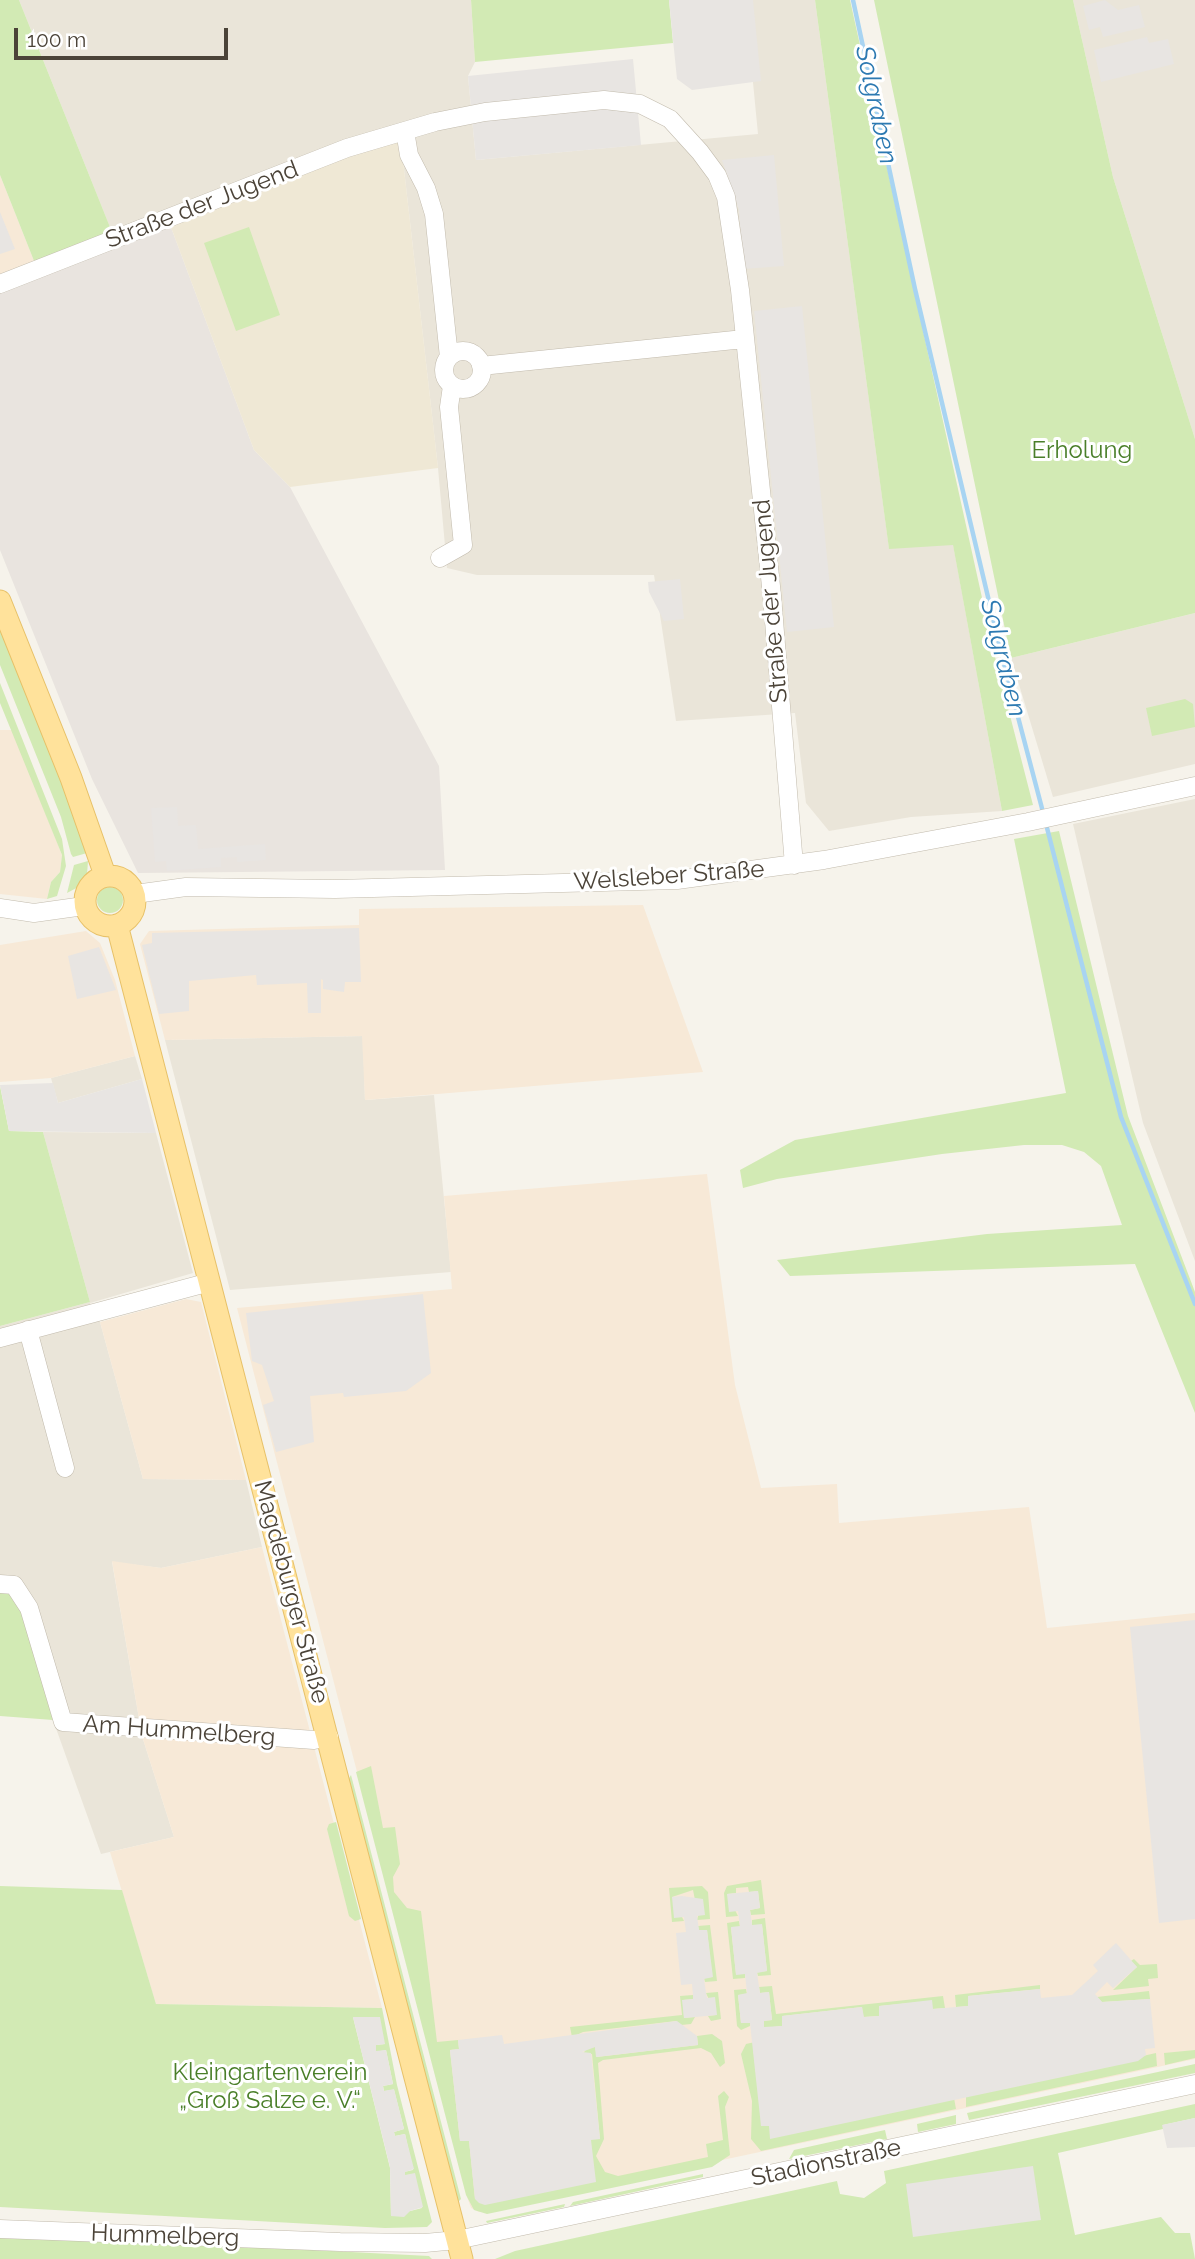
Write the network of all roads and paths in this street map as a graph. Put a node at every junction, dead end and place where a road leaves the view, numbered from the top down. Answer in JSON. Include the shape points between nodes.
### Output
{"nodes":[{"id":1,"x":405,"y":131,"type":"junction"},
{"id":2,"x":0,"y":284,"type":"edge"},
{"id":3,"x":744,"y":338,"type":"junction"},
{"id":4,"x":449,"y":357,"type":"junction"},
{"id":5,"x":481,"y":366,"type":"junction"},
{"id":6,"x":452,"y":386,"type":"junction"},
{"id":7,"x":440,"y":558,"type":"dead end"},
{"id":8,"x":0,"y":601,"type":"edge"},
{"id":9,"x":1195,"y":786,"type":"edge"},
{"id":10,"x":794,"y":864,"type":"junction"},
{"id":11,"x":105,"y":876,"type":"junction"},
{"id":12,"x":135,"y":894,"type":"junction"},
{"id":13,"x":85,"y":906,"type":"junction"},
{"id":14,"x":0,"y":908,"type":"edge"},
{"id":15,"x":117,"y":925,"type":"junction"},
{"id":16,"x":210,"y":1282,"type":"junction"},
{"id":17,"x":28,"y":1330,"type":"junction"},
{"id":18,"x":0,"y":1338,"type":"edge"},
{"id":19,"x":65,"y":1468,"type":"dead end"},
{"id":20,"x":0,"y":1584,"type":"edge"},
{"id":21,"x":329,"y":1737,"type":"junction"},
{"id":22,"x":1195,"y":2084,"type":"edge"},
{"id":23,"x":0,"y":2229,"type":"edge"},
{"id":24,"x":459,"y":2250,"type":"edge"}],
"edges":[{"from":1,"to":2,"type":"street","name":"Straße der Jugend","via":[[347,148]]},
{"from":1,"to":3,"type":"street","name":"Straße der Jugend","via":[[485,112],[604,100],[640,104],[670,119],[706,160],[726,197]]},
{"from":1,"to":4,"type":"street","via":[[433,214]]},
{"from":3,"to":5,"type":"street"},
{"from":3,"to":10,"type":"street","name":"Straße der Jugend"},
{"from":4,"to":5,"type":"street","via":[[468,352]]},
{"from":4,"to":6,"type":"street","via":[[444,375]]},
{"from":5,"to":6,"type":"street","via":[[474,385]]},
{"from":6,"to":7,"type":"street","via":[[449,407],[463,545]]},
{"from":8,"to":11,"type":"main road"},
{"from":9,"to":10,"type":"street","name":"Welsleber Straße"},
{"from":10,"to":12,"type":"street","name":"Welsleber Straße","via":[[677,880],[335,889],[186,887]]},
{"from":11,"to":12,"type":"main road","via":[[122,878]]},
{"from":11,"to":13,"type":"main road","via":[[87,888]]},
{"from":12,"to":15,"type":"main road","via":[[131,915]]},
{"from":13,"to":14,"type":"street","via":[[34,913]]},
{"from":13,"to":15,"type":"main road","via":[[94,921]]},
{"from":15,"to":16,"type":"main road","name":"Magdeburger Straße"},
{"from":16,"to":17,"type":"street"},
{"from":16,"to":21,"type":"main road","name":"Magdeburger Straße"},
{"from":17,"to":18,"type":"street"},
{"from":17,"to":19,"type":"street"},
{"from":20,"to":21,"type":"street","name":"Am Hummelberg","via":[[14,1586],[29,1608],[63,1722],[314,1740]]},
{"from":21,"to":24,"type":"main road","name":"Magdeburger Straße"},
{"from":22,"to":24,"type":"street","name":"Stadionstraße"},
{"from":23,"to":24,"type":"street","name":"Hummelberg","via":[[425,2243]]}]}
